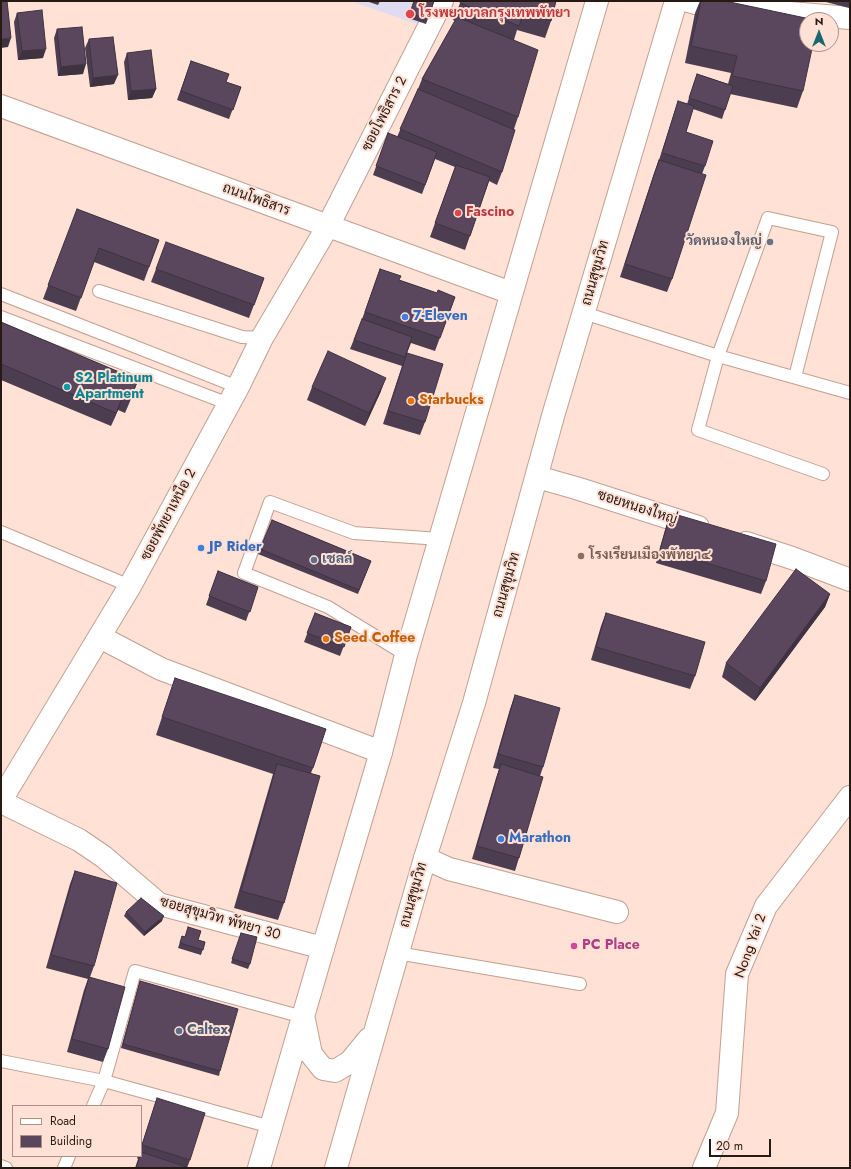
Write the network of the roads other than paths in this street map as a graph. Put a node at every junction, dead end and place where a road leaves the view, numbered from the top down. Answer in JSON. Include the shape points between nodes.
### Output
{"nodes":[{"id":1,"x":442,"y":1,"type":"edge"},
{"id":2,"x":597,"y":1,"type":"edge"},
{"id":3,"x":676,"y":1,"type":"edge"},
{"id":4,"x":688,"y":1,"type":"edge"},
{"id":5,"x":850,"y":18,"type":"edge"},
{"id":6,"x":1,"y":106,"type":"edge"},
{"id":7,"x":328,"y":226,"type":"junction"},
{"id":8,"x":98,"y":291,"type":"dead end"},
{"id":9,"x":511,"y":293,"type":"junction"},
{"id":10,"x":1,"y":294,"type":"edge"},
{"id":11,"x":584,"y":313,"type":"junction"},
{"id":12,"x":1,"y":317,"type":"edge"},
{"id":13,"x":262,"y":338,"type":"junction"},
{"id":14,"x":718,"y":356,"type":"junction"},
{"id":15,"x":795,"y":378,"type":"junction"},
{"id":16,"x":850,"y":394,"type":"edge"},
{"id":17,"x":234,"y":395,"type":"junction"},
{"id":18,"x":823,"y":474,"type":"dead end"},
{"id":19,"x":537,"y":477,"type":"junction"},
{"id":20,"x":1,"y":532,"type":"edge"},
{"id":21,"x":440,"y":539,"type":"junction"},
{"id":22,"x":850,"y":580,"type":"edge"},
{"id":23,"x":130,"y":586,"type":"junction"},
{"id":24,"x":100,"y":637,"type":"junction"},
{"id":25,"x":406,"y":655,"type":"junction"},
{"id":26,"x":382,"y":752,"type":"junction"},
{"id":27,"x":850,"y":797,"type":"edge"},
{"id":28,"x":1,"y":801,"type":"edge"},
{"id":29,"x":425,"y":858,"type":"junction"},
{"id":30,"x":617,"y":912,"type":"dead end"},
{"id":31,"x":323,"y":948,"type":"junction"},
{"id":32,"x":397,"y":953,"type":"junction"},
{"id":33,"x":580,"y":984,"type":"dead end"},
{"id":34,"x":303,"y":1017,"type":"junction"},
{"id":35,"x":374,"y":1033,"type":"junction"},
{"id":36,"x":1,"y":1061,"type":"edge"},
{"id":37,"x":104,"y":1081,"type":"junction"},
{"id":38,"x":93,"y":1105,"type":"edge"},
{"id":39,"x":271,"y":1127,"type":"junction"},
{"id":40,"x":69,"y":1157,"type":"edge"},
{"id":41,"x":1,"y":1166,"type":"edge"},
{"id":42,"x":6,"y":1168,"type":"edge"},
{"id":43,"x":64,"y":1168,"type":"edge"},
{"id":44,"x":259,"y":1168,"type":"edge"},
{"id":45,"x":336,"y":1168,"type":"edge"},
{"id":46,"x":704,"y":1168,"type":"edge"}],
"edges":[{"from":1,"to":7,"type":"main road","name":"ซอยโพธิสาร 2"},
{"from":2,"to":9,"type":"main road"},
{"from":3,"to":11,"type":"main road","name":"ถนนสุขุมวิท"},
{"from":4,"to":5,"type":"main road","via":[[706,6]]},
{"from":6,"to":7,"type":"main road","name":"ถนนโพธิสาร"},
{"from":7,"to":9,"type":"main road","name":"ถนนโพธิสาร"},
{"from":7,"to":13,"type":"main road","name":"ซอยพัทยาเหนือ 2"},
{"from":8,"to":13,"type":"lane","via":[[242,337]]},
{"from":9,"to":21,"type":"main road"},
{"from":10,"to":17,"type":"lane"},
{"from":11,"to":14,"type":"lane"},
{"from":11,"to":19,"type":"main road","name":"ถนนสุขุมวิท"},
{"from":12,"to":17,"type":"lane"},
{"from":13,"to":17,"type":"main road","name":"ซอยพัทยาเหนือ 2"},
{"from":14,"to":15,"type":"lane"},
{"from":14,"to":15,"type":"lane","via":[[768,218],[832,232]]},
{"from":14,"to":18,"type":"lane","via":[[698,430]]},
{"from":15,"to":16,"type":"lane"},
{"from":17,"to":23,"type":"main road","name":"ซอยพัทยาเหนือ 2"},
{"from":19,"to":22,"type":"main road","name":"ซอยหนองใหญ่","via":[[792,558]]},
{"from":19,"to":29,"type":"main road","name":"ถนนสุขุมวิท","via":[[474,703]]},
{"from":20,"to":23,"type":"lane"},
{"from":21,"to":25,"type":"main road"},
{"from":21,"to":25,"type":"lane","via":[[354,533],[270,502],[244,573],[328,607]]},
{"from":23,"to":24,"type":"main road","name":"ซอยพัทยาเหนือ 2"},
{"from":24,"to":26,"type":"main road","via":[[161,669]]},
{"from":24,"to":28,"type":"main road","name":"ซอยพัทยาเหนือ 2"},
{"from":25,"to":26,"type":"main road"},
{"from":26,"to":31,"type":"main road"},
{"from":27,"to":46,"type":"main road","name":"Nong Yai 2","via":[[766,906],[737,974],[727,1113]]},
{"from":28,"to":31,"type":"main road","name":"ซอยสุขุมวิท พัทยา 30","via":[[79,840],[104,856],[159,904]]},
{"from":29,"to":30,"type":"main road","via":[[449,869]]},
{"from":29,"to":32,"type":"main road","name":"ถนนสุขุมวิท"},
{"from":31,"to":34,"type":"main road"},
{"from":32,"to":33,"type":"lane"},
{"from":32,"to":35,"type":"main road","name":"ถนนสุขุมวิท"},
{"from":34,"to":35,"type":"main road","via":[[312,1054],[323,1069],[335,1070],[350,1062]]},
{"from":34,"to":37,"type":"lane","via":[[135,971]]},
{"from":34,"to":39,"type":"main road"},
{"from":35,"to":45,"type":"main road","name":"ถนนสุขุมวิท"},
{"from":36,"to":37,"type":"lane"},
{"from":37,"to":38,"type":"lane"},
{"from":37,"to":39,"type":"lane"},
{"from":39,"to":44,"type":"main road"},
{"from":40,"to":43,"type":"lane"},
{"from":41,"to":42,"type":"lane"}]}
